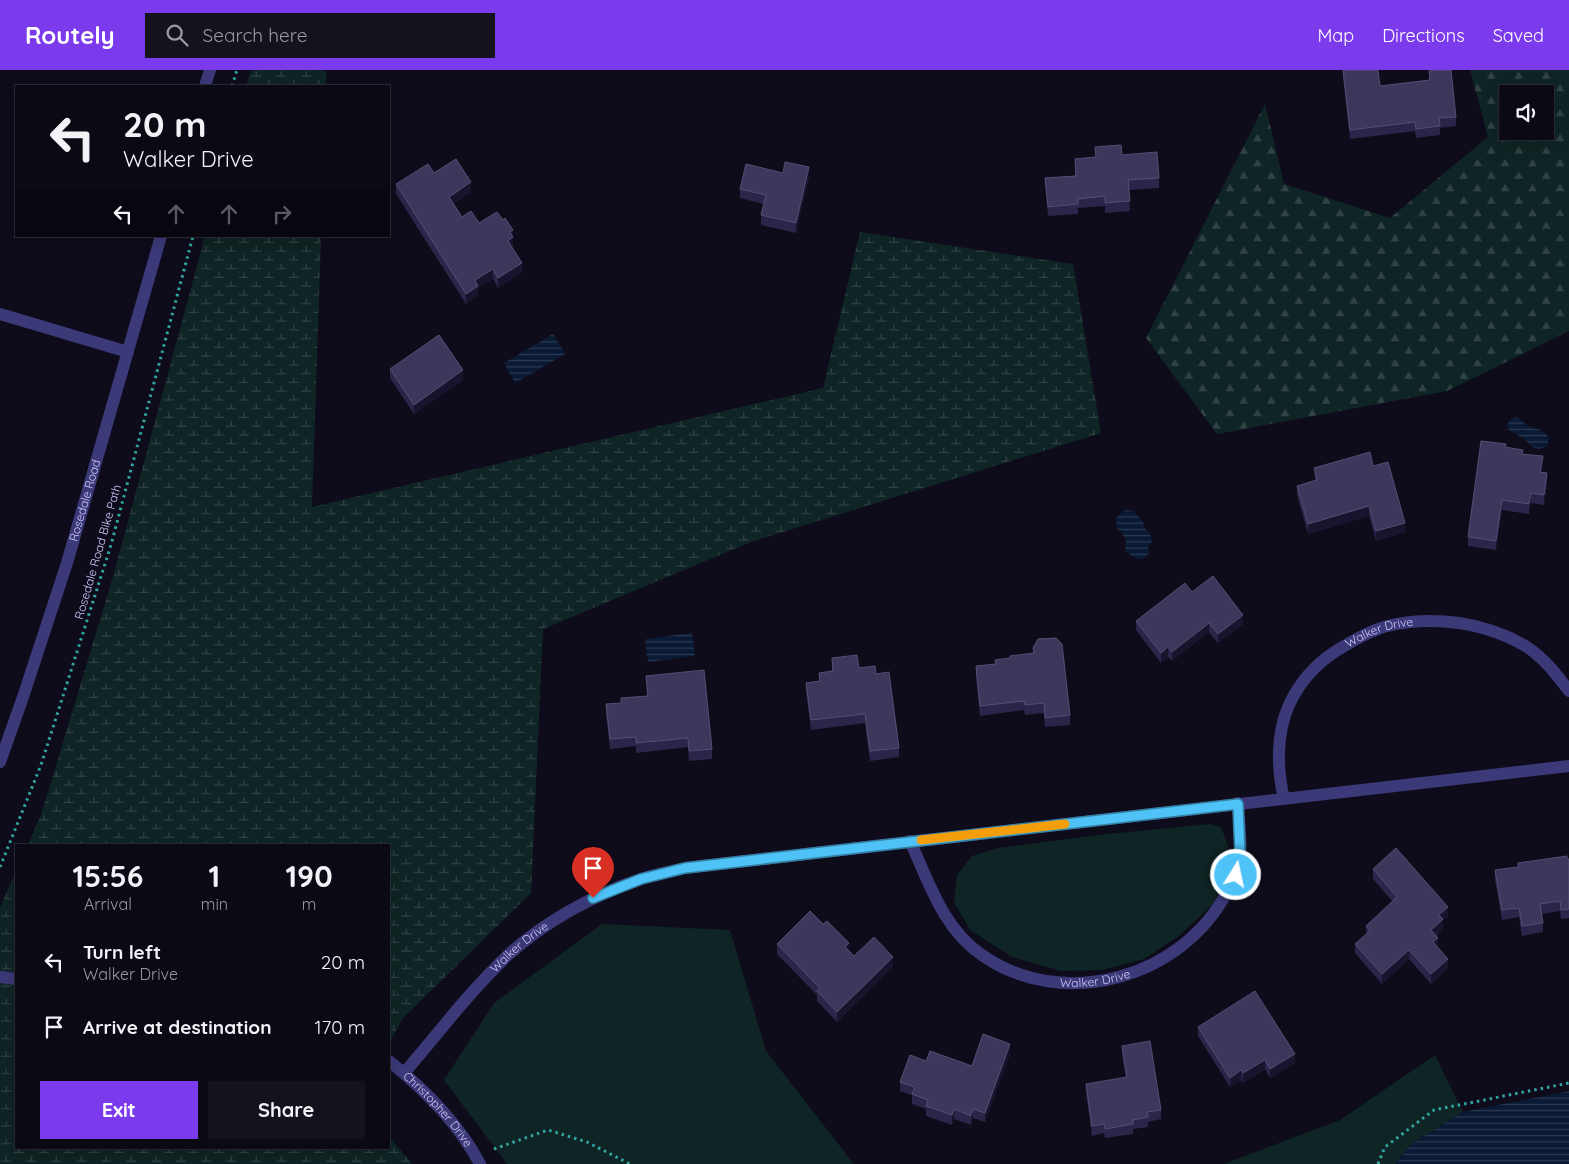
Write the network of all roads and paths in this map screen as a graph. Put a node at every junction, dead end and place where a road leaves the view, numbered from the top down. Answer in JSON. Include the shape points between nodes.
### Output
{"nodes":[{"id":1,"x":210,"y":70,"type":"edge"},
{"id":2,"x":237,"y":70,"type":"edge"},
{"id":3,"x":205,"y":85,"type":"edge"},
{"id":4,"x":232,"y":85,"type":"edge"},
{"id":5,"x":161,"y":237,"type":"edge"},
{"id":6,"x":193,"y":237,"type":"edge"},
{"id":7,"x":0,"y":314,"type":"edge"},
{"id":8,"x":128,"y":352,"type":"junction"},
{"id":9,"x":1569,"y":691,"type":"edge"},
{"id":10,"x":0,"y":762,"type":"edge"},
{"id":11,"x":1569,"y":766,"type":"edge"},
{"id":12,"x":1284,"y":799,"type":"junction"},
{"id":13,"x":1238,"y":804,"type":"junction"},
{"id":14,"x":910,"y":841,"type":"junction"},
{"id":15,"x":0,"y":867,"type":"edge"},
{"id":16,"x":0,"y":977,"type":"edge"},
{"id":17,"x":15,"y":980,"type":"edge"},
{"id":18,"x":390,"y":1062,"type":"edge"},
{"id":19,"x":404,"y":1073,"type":"junction"},
{"id":20,"x":1569,"y":1083,"type":"edge"},
{"id":21,"x":494,"y":1149,"type":"dead end"},
{"id":22,"x":480,"y":1164,"type":"edge"},
{"id":23,"x":630,"y":1164,"type":"edge"},
{"id":24,"x":1378,"y":1164,"type":"edge"}],
"edges":[{"from":1,"to":3,"type":"street"},
{"from":2,"to":4,"type":"path"},
{"from":5,"to":8,"type":"street","name":"Rosedale Road"},
{"from":6,"to":15,"type":"path","name":"Rosedale Road Bike Path","via":[[111,545],[41,765]]},
{"from":7,"to":8,"type":"street"},
{"from":8,"to":10,"type":"street","name":"Rosedale Road","via":[[64,572]]},
{"from":9,"to":12,"type":"street","name":"Walker Drive","via":[[1552,669],[1528,648],[1499,633],[1458,623],[1424,620],[1386,626],[1354,639],[1325,658],[1303,681],[1289,706],[1281,734],[1279,777]]},
{"from":11,"to":12,"type":"street","name":"Walker Drive"},
{"from":12,"to":13,"type":"street","name":"Walker Drive"},
{"from":13,"to":14,"type":"street","name":"Walker Drive"},
{"from":13,"to":14,"type":"street","name":"Walker Drive","via":[[1240,854],[1236,875],[1220,904],[1202,928],[1174,952],[1145,969],[1111,980],[1075,984],[1039,980],[1007,970],[981,955],[958,934],[942,912]]},
{"from":14,"to":19,"type":"street","name":"Walker Drive","via":[[685,868],[641,879],[593,898],[543,927],[508,955]]},
{"from":16,"to":17,"type":"street"},
{"from":18,"to":19,"type":"street","name":"Christopher Drive"},
{"from":19,"to":22,"type":"street","name":"Christopher Drive","via":[[446,1115]]},
{"from":20,"to":24,"type":"path","via":[[1434,1110],[1385,1147]]},
{"from":21,"to":23,"type":"path","via":[[548,1130],[588,1142]]}]}
